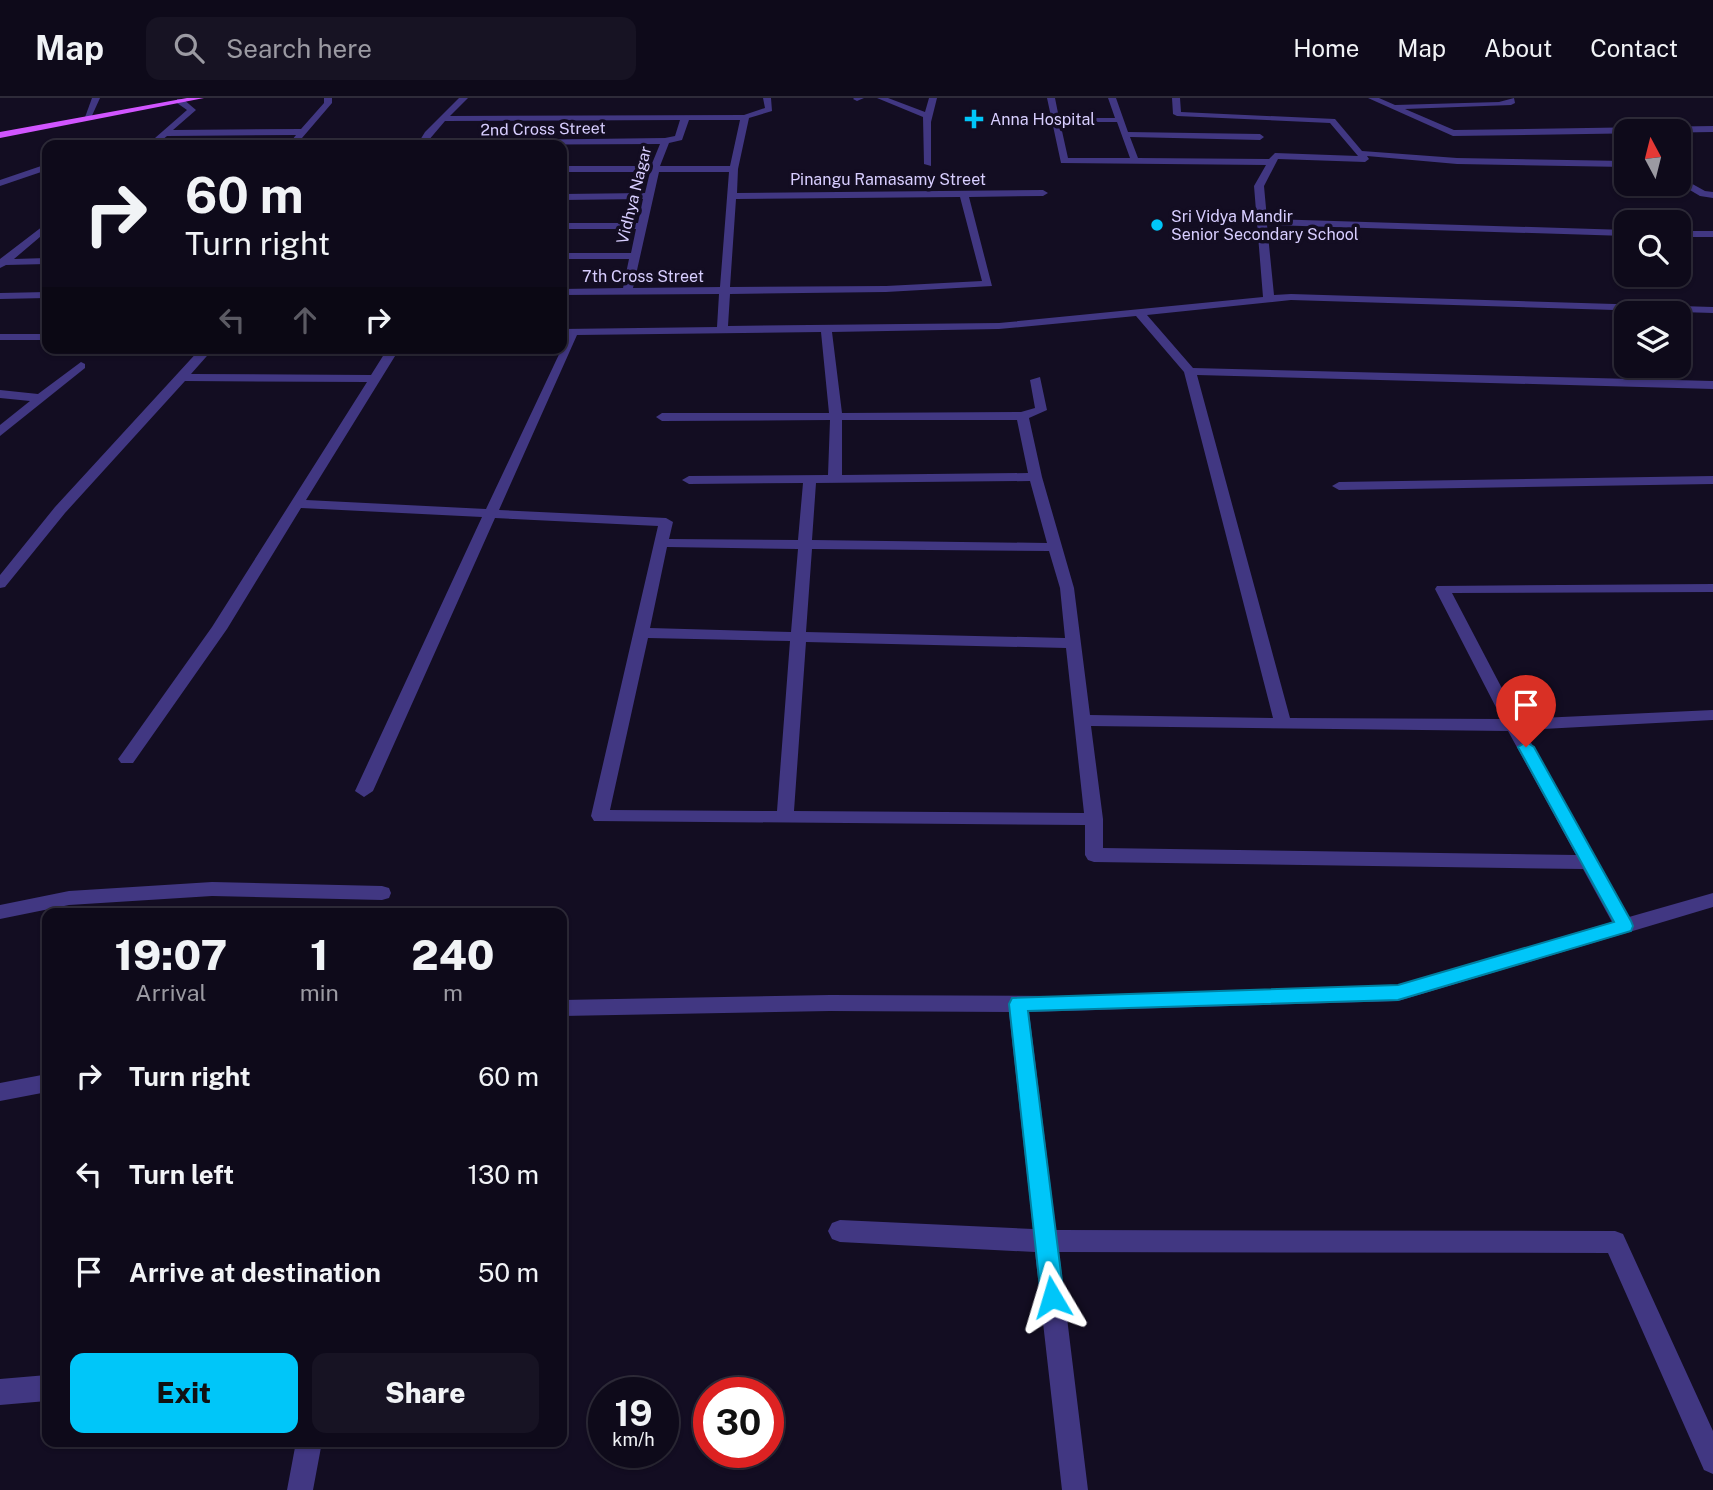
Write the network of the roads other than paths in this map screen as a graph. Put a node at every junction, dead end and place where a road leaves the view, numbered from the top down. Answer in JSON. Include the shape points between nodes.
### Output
{"nodes":[{"id":1,"x":96,"y":98,"type":"edge"},
{"id":2,"x":201,"y":98,"type":"edge"},
{"id":3,"x":328,"y":98,"type":"edge"},
{"id":4,"x":464,"y":98,"type":"edge"},
{"id":5,"x":767,"y":98,"type":"edge"},
{"id":6,"x":881,"y":98,"type":"edge"},
{"id":7,"x":933,"y":98,"type":"edge"},
{"id":8,"x":1051,"y":98,"type":"edge"},
{"id":9,"x":1112,"y":98,"type":"edge"},
{"id":10,"x":1176,"y":98,"type":"edge"},
{"id":11,"x":1371,"y":98,"type":"edge"},
{"id":12,"x":1510,"y":98,"type":"edge"},
{"id":13,"x":180,"y":101,"type":"junction"},
{"id":14,"x":1393,"y":107,"type":"junction"},
{"id":15,"x":928,"y":116,"type":"junction"},
{"id":16,"x":745,"y":117,"type":"junction"},
{"id":17,"x":87,"y":118,"type":"junction"},
{"id":18,"x":685,"y":118,"type":"junction"},
{"id":19,"x":443,"y":119,"type":"junction"},
{"id":20,"x":1056,"y":120,"type":"junction"},
{"id":21,"x":1120,"y":120,"type":"junction"},
{"id":22,"x":1713,"y":129,"type":"edge"},
{"id":23,"x":1611,"y":131,"type":"junction"},
{"id":24,"x":303,"y":132,"type":"junction"},
{"id":25,"x":165,"y":133,"type":"junction"},
{"id":26,"x":1614,"y":133,"type":"edge"},
{"id":27,"x":1125,"y":134,"type":"junction"},
{"id":28,"x":0,"y":135,"type":"edge"},
{"id":29,"x":1260,"y":137,"type":"dead end"},
{"id":30,"x":157,"y":140,"type":"edge"},
{"id":31,"x":296,"y":140,"type":"edge"},
{"id":32,"x":425,"y":140,"type":"edge"},
{"id":33,"x":665,"y":141,"type":"junction"},
{"id":34,"x":567,"y":143,"type":"edge"},
{"id":35,"x":1360,"y":153,"type":"junction"},
{"id":36,"x":1135,"y":161,"type":"junction"},
{"id":37,"x":1272,"y":162,"type":"junction"},
{"id":38,"x":928,"y":164,"type":"dead end"},
{"id":39,"x":1614,"y":164,"type":"edge"},
{"id":40,"x":42,"y":169,"type":"edge"},
{"id":41,"x":567,"y":169,"type":"edge"},
{"id":42,"x":655,"y":169,"type":"junction"},
{"id":43,"x":734,"y":169,"type":"junction"},
{"id":44,"x":0,"y":183,"type":"edge"},
{"id":45,"x":1691,"y":187,"type":"edge"},
{"id":46,"x":1043,"y":193,"type":"dead end"},
{"id":47,"x":964,"y":194,"type":"junction"},
{"id":48,"x":1713,"y":195,"type":"edge"},
{"id":49,"x":649,"y":196,"type":"junction"},
{"id":50,"x":733,"y":196,"type":"junction"},
{"id":51,"x":567,"y":197,"type":"edge"},
{"id":52,"x":1262,"y":222,"type":"junction"},
{"id":53,"x":567,"y":226,"type":"edge"},
{"id":54,"x":642,"y":226,"type":"junction"},
{"id":55,"x":42,"y":231,"type":"edge"},
{"id":56,"x":1614,"y":233,"type":"edge"},
{"id":57,"x":1691,"y":234,"type":"edge"},
{"id":58,"x":1713,"y":234,"type":"edge"},
{"id":59,"x":567,"y":256,"type":"edge"},
{"id":60,"x":635,"y":256,"type":"junction"},
{"id":61,"x":42,"y":261,"type":"edge"},
{"id":62,"x":1,"y":263,"type":"edge"},
{"id":63,"x":567,"y":292,"type":"edge"},
{"id":64,"x":627,"y":292,"type":"junction"},
{"id":65,"x":725,"y":292,"type":"junction"},
{"id":66,"x":42,"y":295,"type":"edge"},
{"id":67,"x":0,"y":296,"type":"edge"},
{"id":68,"x":1269,"y":299,"type":"junction"},
{"id":69,"x":1713,"y":310,"type":"edge"},
{"id":70,"x":1139,"y":312,"type":"junction"},
{"id":71,"x":826,"y":329,"type":"junction"},
{"id":72,"x":722,"y":330,"type":"junction"},
{"id":73,"x":567,"y":332,"type":"edge"},
{"id":74,"x":0,"y":337,"type":"edge"},
{"id":75,"x":42,"y":337,"type":"edge"},
{"id":76,"x":203,"y":354,"type":"edge"},
{"id":77,"x":390,"y":354,"type":"edge"},
{"id":78,"x":558,"y":354,"type":"edge"},
{"id":79,"x":81,"y":366,"type":"dead end"},
{"id":80,"x":1190,"y":370,"type":"junction"},
{"id":81,"x":182,"y":377,"type":"junction"},
{"id":82,"x":375,"y":379,"type":"junction"},
{"id":83,"x":1036,"y":380,"type":"dead end"},
{"id":84,"x":1713,"y":385,"type":"edge"},
{"id":85,"x":0,"y":394,"type":"edge"},
{"id":86,"x":38,"y":398,"type":"junction"},
{"id":87,"x":1022,"y":416,"type":"junction"},
{"id":88,"x":662,"y":417,"type":"dead end"},
{"id":89,"x":836,"y":417,"type":"junction"},
{"id":90,"x":0,"y":432,"type":"edge"},
{"id":91,"x":1035,"y":477,"type":"junction"},
{"id":92,"x":810,"y":479,"type":"junction"},
{"id":93,"x":835,"y":479,"type":"junction"},
{"id":94,"x":689,"y":480,"type":"dead end"},
{"id":95,"x":1713,"y":480,"type":"edge"},
{"id":96,"x":1339,"y":486,"type":"dead end"},
{"id":97,"x":297,"y":504,"type":"junction"},
{"id":98,"x":489,"y":515,"type":"junction"},
{"id":99,"x":661,"y":543,"type":"junction"},
{"id":100,"x":805,"y":544,"type":"junction"},
{"id":101,"x":1055,"y":547,"type":"junction"},
{"id":102,"x":0,"y":584,"type":"edge"},
{"id":103,"x":1713,"y":588,"type":"edge"},
{"id":104,"x":641,"y":633,"type":"junction"},
{"id":105,"x":798,"y":638,"type":"junction"},
{"id":106,"x":1073,"y":643,"type":"junction"},
{"id":107,"x":1713,"y":715,"type":"edge"},
{"id":108,"x":1082,"y":720,"type":"junction"},
{"id":109,"x":1283,"y":724,"type":"junction"},
{"id":110,"x":1513,"y":725,"type":"junction"},
{"id":111,"x":127,"y":759,"type":"dead end"},
{"id":112,"x":364,"y":791,"type":"dead end"},
{"id":113,"x":785,"y":817,"type":"junction"},
{"id":114,"x":1094,"y":819,"type":"junction"},
{"id":115,"x":1589,"y":862,"type":"junction"},
{"id":116,"x":382,"y":893,"type":"dead end"},
{"id":117,"x":1713,"y":900,"type":"edge"},
{"id":118,"x":0,"y":912,"type":"edge"},
{"id":119,"x":1624,"y":926,"type":"junction"},
{"id":120,"x":1018,"y":1004,"type":"junction"},
{"id":121,"x":567,"y":1008,"type":"edge"},
{"id":122,"x":42,"y":1084,"type":"edge"},
{"id":123,"x":0,"y":1092,"type":"edge"},
{"id":124,"x":840,"y":1231,"type":"dead end"},
{"id":125,"x":1046,"y":1241,"type":"junction"},
{"id":126,"x":42,"y":1388,"type":"edge"},
{"id":127,"x":0,"y":1392,"type":"edge"},
{"id":128,"x":308,"y":1447,"type":"edge"},
{"id":129,"x":1713,"y":1461,"type":"edge"},
{"id":130,"x":300,"y":1490,"type":"edge"},
{"id":131,"x":1075,"y":1490,"type":"edge"}],
"edges":[{"from":1,"to":17,"type":"street"},
{"from":2,"to":13,"type":"main road"},
{"from":3,"to":24,"type":"street"},
{"from":4,"to":19,"type":"street"},
{"from":5,"to":16,"type":"street","via":[[769,109]]},
{"from":6,"to":15,"type":"street"},
{"from":7,"to":15,"type":"street"},
{"from":8,"to":20,"type":"street"},
{"from":9,"to":21,"type":"street"},
{"from":10,"to":35,"type":"street","via":[[1177,114],[1332,121]]},
{"from":11,"to":14,"type":"street"},
{"from":12,"to":14,"type":"street","via":[[1511,103],[1499,104]]},
{"from":13,"to":17,"type":"main road"},
{"from":13,"to":25,"type":"street","via":[[192,110]]},
{"from":14,"to":23,"type":"street","via":[[1452,133]]},
{"from":15,"to":38,"type":"street"},
{"from":16,"to":18,"type":"street"},
{"from":16,"to":43,"type":"street"},
{"from":17,"to":28,"type":"main road"},
{"from":18,"to":19,"type":"street"},
{"from":18,"to":33,"type":"street","name":"Vidhya Nagar","via":[[679,138]]},
{"from":19,"to":32,"type":"street"},
{"from":20,"to":21,"type":"street"},
{"from":20,"to":36,"type":"street","via":[[1064,161]]},
{"from":21,"to":27,"type":"street"},
{"from":22,"to":23,"type":"street"},
{"from":23,"to":26,"type":"street"},
{"from":24,"to":25,"type":"street"},
{"from":24,"to":31,"type":"street"},
{"from":25,"to":30,"type":"street"},
{"from":27,"to":29,"type":"street"},
{"from":27,"to":36,"type":"street"},
{"from":33,"to":34,"type":"street","name":"2nd Cross Street"},
{"from":33,"to":42,"type":"street","name":"Vidhya Nagar"},
{"from":35,"to":37,"type":"street","via":[[1365,159],[1275,156]]},
{"from":35,"to":39,"type":"street","via":[[1457,161]]},
{"from":36,"to":37,"type":"street"},
{"from":37,"to":52,"type":"street","via":[[1259,186]]},
{"from":40,"to":44,"type":"street"},
{"from":41,"to":42,"type":"street"},
{"from":42,"to":43,"type":"street"},
{"from":42,"to":49,"type":"street","name":"Vidhya Nagar"},
{"from":43,"to":50,"type":"street"},
{"from":45,"to":48,"type":"street"},
{"from":46,"to":47,"type":"street","name":"Pinangu Ramasamy Street"},
{"from":47,"to":50,"type":"street","name":"Pinangu Ramasamy Street"},
{"from":47,"to":65,"type":"street","name":"7th Cross Street","via":[[988,284]]},
{"from":49,"to":51,"type":"street"},
{"from":49,"to":54,"type":"street","name":"Vidhya Nagar"},
{"from":50,"to":65,"type":"street"},
{"from":52,"to":56,"type":"street"},
{"from":52,"to":68,"type":"street"},
{"from":53,"to":54,"type":"street"},
{"from":54,"to":60,"type":"street","name":"Vidhya Nagar"},
{"from":55,"to":62,"type":"street"},
{"from":57,"to":58,"type":"street"},
{"from":59,"to":60,"type":"street"},
{"from":60,"to":64,"type":"street","name":"Vidhya Nagar"},
{"from":61,"to":62,"type":"street"},
{"from":63,"to":64,"type":"street","name":"7th Cross Street"},
{"from":64,"to":65,"type":"street","name":"7th Cross Street"},
{"from":65,"to":72,"type":"street"},
{"from":66,"to":67,"type":"street"},
{"from":68,"to":69,"type":"street"},
{"from":68,"to":70,"type":"street"},
{"from":70,"to":71,"type":"street","via":[[999,326]]},
{"from":70,"to":80,"type":"street"},
{"from":71,"to":72,"type":"street"},
{"from":71,"to":89,"type":"street"},
{"from":72,"to":73,"type":"street"},
{"from":74,"to":75,"type":"street"},
{"from":76,"to":81,"type":"street"},
{"from":77,"to":82,"type":"street"},
{"from":78,"to":98,"type":"street"},
{"from":79,"to":86,"type":"street"},
{"from":80,"to":84,"type":"street"},
{"from":80,"to":109,"type":"street"},
{"from":81,"to":82,"type":"street"},
{"from":81,"to":102,"type":"street","via":[[60,510]]},
{"from":82,"to":97,"type":"street"},
{"from":83,"to":87,"type":"street","via":[[1041,410]]},
{"from":85,"to":86,"type":"street"},
{"from":86,"to":90,"type":"street"},
{"from":87,"to":89,"type":"street"},
{"from":87,"to":91,"type":"street"},
{"from":88,"to":89,"type":"street"},
{"from":89,"to":93,"type":"street"},
{"from":91,"to":93,"type":"street"},
{"from":91,"to":101,"type":"street"},
{"from":92,"to":93,"type":"street"},
{"from":92,"to":94,"type":"street"},
{"from":92,"to":100,"type":"street"},
{"from":95,"to":96,"type":"street"},
{"from":97,"to":98,"type":"street"},
{"from":97,"to":111,"type":"street","via":[[219,629]]},
{"from":98,"to":99,"type":"street","via":[[666,522]]},
{"from":98,"to":112,"type":"street"},
{"from":99,"to":100,"type":"street"},
{"from":99,"to":104,"type":"street"},
{"from":100,"to":101,"type":"street"},
{"from":100,"to":105,"type":"street"},
{"from":101,"to":106,"type":"street","via":[[1067,588]]},
{"from":103,"to":110,"type":"street","via":[[1442,589]]},
{"from":104,"to":105,"type":"street"},
{"from":104,"to":113,"type":"street","via":[[600,816]]},
{"from":105,"to":106,"type":"street"},
{"from":105,"to":113,"type":"street"},
{"from":106,"to":108,"type":"street"},
{"from":107,"to":110,"type":"street"},
{"from":108,"to":109,"type":"street"},
{"from":108,"to":114,"type":"street"},
{"from":109,"to":110,"type":"street"},
{"from":110,"to":115,"type":"street"},
{"from":113,"to":114,"type":"street"},
{"from":114,"to":115,"type":"street","via":[[1094,855]]},
{"from":115,"to":119,"type":"street"},
{"from":116,"to":118,"type":"street","via":[[212,889],[69,898]]},
{"from":117,"to":119,"type":"street"},
{"from":119,"to":120,"type":"street","via":[[1398,993]]},
{"from":120,"to":121,"type":"street"},
{"from":120,"to":125,"type":"street"},
{"from":122,"to":123,"type":"street"},
{"from":124,"to":125,"type":"street"},
{"from":125,"to":129,"type":"street","via":[[1615,1242]]},
{"from":125,"to":131,"type":"street"},
{"from":126,"to":127,"type":"street"},
{"from":128,"to":130,"type":"street"}]}
